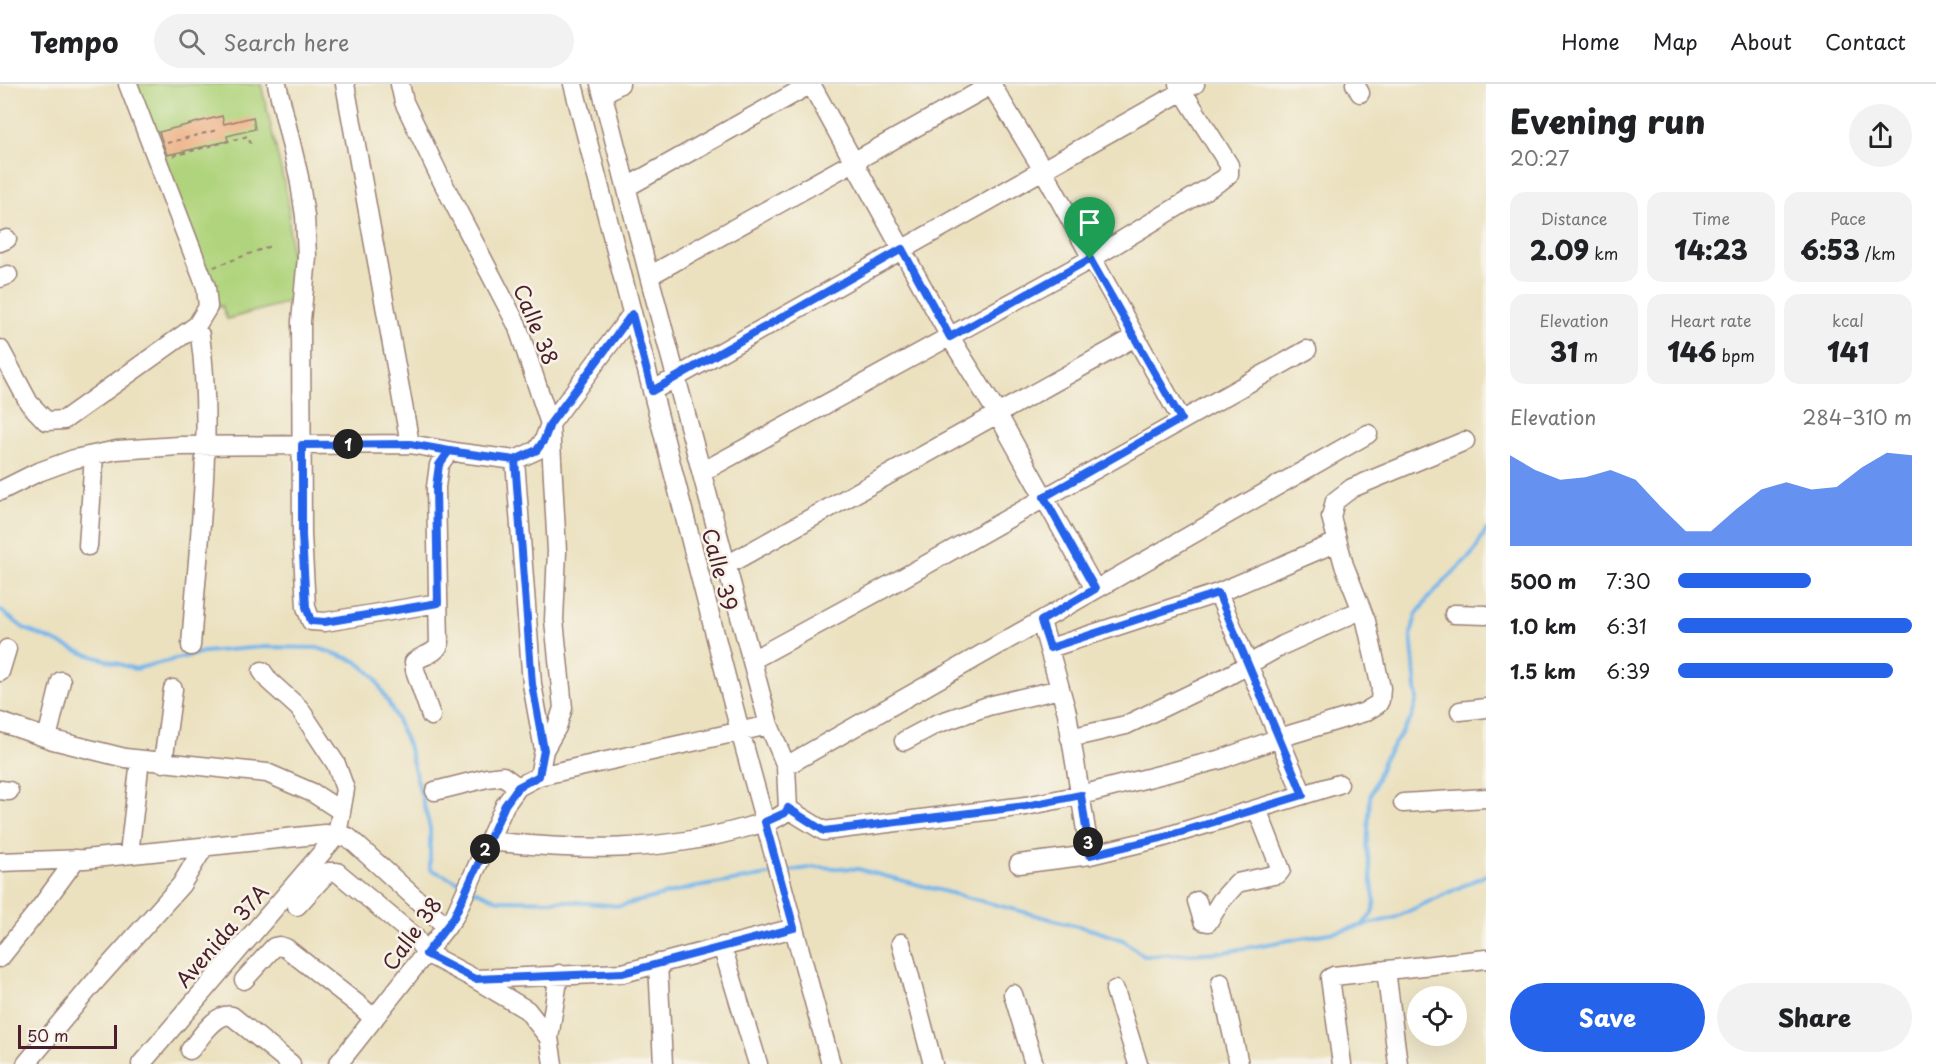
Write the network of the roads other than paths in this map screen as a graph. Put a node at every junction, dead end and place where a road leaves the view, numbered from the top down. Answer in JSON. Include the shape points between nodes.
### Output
{"nodes":[{"id":1,"x":128,"y":84,"type":"edge"},
{"id":2,"x":277,"y":84,"type":"edge"},
{"id":3,"x":345,"y":84,"type":"edge"},
{"id":4,"x":400,"y":84,"type":"edge"},
{"id":5,"x":573,"y":84,"type":"edge"},
{"id":6,"x":620,"y":84,"type":"edge"},
{"id":7,"x":811,"y":84,"type":"edge"},
{"id":8,"x":992,"y":84,"type":"edge"},
{"id":9,"x":1185,"y":86,"type":"edge"},
{"id":10,"x":601,"y":89,"type":"edge"},
{"id":11,"x":854,"y":162,"type":"junction"},
{"id":12,"x":1043,"y":170,"type":"junction"},
{"id":13,"x":627,"y":187,"type":"junction"},
{"id":14,"x":902,"y":249,"type":"junction"},
{"id":15,"x":1090,"y":259,"type":"junction"},
{"id":16,"x":649,"y":276,"type":"junction"},
{"id":17,"x":632,"y":314,"type":"junction"},
{"id":18,"x":200,"y":334,"type":"dead end"},
{"id":19,"x":950,"y":337,"type":"junction"},
{"id":20,"x":1135,"y":338,"type":"junction"},
{"id":21,"x":0,"y":349,"type":"edge"},
{"id":22,"x":1307,"y":350,"type":"dead end"},
{"id":23,"x":676,"y":377,"type":"junction"},
{"id":24,"x":652,"y":391,"type":"junction"},
{"id":25,"x":997,"y":413,"type":"junction"},
{"id":26,"x":1181,"y":419,"type":"junction"},
{"id":27,"x":550,"y":424,"type":"junction"},
{"id":28,"x":1368,"y":434,"type":"dead end"},
{"id":29,"x":1465,"y":441,"type":"dead end"},
{"id":30,"x":410,"y":444,"type":"junction"},
{"id":31,"x":302,"y":445,"type":"junction"},
{"id":32,"x":205,"y":446,"type":"junction"},
{"id":33,"x":449,"y":451,"type":"junction"},
{"id":34,"x":94,"y":455,"type":"junction"},
{"id":35,"x":515,"y":460,"type":"junction"},
{"id":36,"x":702,"y":472,"type":"junction"},
{"id":37,"x":0,"y":491,"type":"edge"},
{"id":38,"x":1044,"y":497,"type":"junction"},
{"id":39,"x":1337,"y":542,"type":"junction"},
{"id":40,"x":88,"y":546,"type":"dead end"},
{"id":41,"x":727,"y":565,"type":"junction"},
{"id":42,"x":1095,"y":589,"type":"junction"},
{"id":43,"x":1218,"y":593,"type":"junction"},
{"id":44,"x":438,"y":603,"type":"junction"},
{"id":45,"x":1361,"y":610,"type":"junction"},
{"id":46,"x":1454,"y":614,"type":"dead end"},
{"id":47,"x":1486,"y":615,"type":"edge"},
{"id":48,"x":1041,"y":621,"type":"junction"},
{"id":49,"x":191,"y":646,"type":"dead end"},
{"id":50,"x":1050,"y":648,"type":"junction"},
{"id":51,"x":7,"y":649,"type":"dead end"},
{"id":52,"x":752,"y":660,"type":"junction"},
{"id":53,"x":1248,"y":664,"type":"junction"},
{"id":54,"x":262,"y":671,"type":"dead end"},
{"id":55,"x":0,"y":672,"type":"edge"},
{"id":56,"x":61,"y":681,"type":"dead end"},
{"id":57,"x":172,"y":689,"type":"dead end"},
{"id":58,"x":1060,"y":689,"type":"junction"},
{"id":59,"x":1486,"y":708,"type":"edge"},
{"id":60,"x":1460,"y":711,"type":"dead end"},
{"id":61,"x":431,"y":716,"type":"dead end"},
{"id":62,"x":0,"y":722,"type":"edge"},
{"id":63,"x":769,"y":725,"type":"junction"},
{"id":64,"x":740,"y":730,"type":"junction"},
{"id":65,"x":46,"y":738,"type":"junction"},
{"id":66,"x":1070,"y":738,"type":"junction"},
{"id":67,"x":1279,"y":738,"type":"junction"},
{"id":68,"x":904,"y":741,"type":"dead end"},
{"id":69,"x":544,"y":750,"type":"junction"},
{"id":70,"x":140,"y":760,"type":"junction"},
{"id":71,"x":163,"y":763,"type":"junction"},
{"id":72,"x":786,"y":766,"type":"junction"},
{"id":73,"x":539,"y":776,"type":"junction"},
{"id":74,"x":1339,"y":784,"type":"dead end"},
{"id":75,"x":518,"y":787,"type":"junction"},
{"id":76,"x":435,"y":790,"type":"dead end"},
{"id":77,"x":1081,"y":795,"type":"junction"},
{"id":78,"x":1303,"y":795,"type":"junction"},
{"id":79,"x":1486,"y":798,"type":"edge"},
{"id":80,"x":1403,"y":803,"type":"dead end"},
{"id":81,"x":788,"y":808,"type":"junction"},
{"id":82,"x":1257,"y":809,"type":"junction"},
{"id":83,"x":341,"y":811,"type":"junction"},
{"id":84,"x":765,"y":822,"type":"junction"},
{"id":85,"x":337,"y":836,"type":"junction"},
{"id":86,"x":489,"y":841,"type":"junction"},
{"id":87,"x":204,"y":847,"type":"junction"},
{"id":88,"x":129,"y":855,"type":"junction"},
{"id":89,"x":1090,"y":855,"type":"junction"},
{"id":90,"x":75,"y":859,"type":"junction"},
{"id":91,"x":0,"y":861,"type":"edge"},
{"id":92,"x":1019,"y":864,"type":"dead end"},
{"id":93,"x":1197,"y":901,"type":"dead end"},
{"id":94,"x":297,"y":906,"type":"dead end"},
{"id":95,"x":447,"y":927,"type":"junction"},
{"id":96,"x":794,"y":928,"type":"junction"},
{"id":97,"x":901,"y":943,"type":"dead end"},
{"id":98,"x":722,"y":946,"type":"junction"},
{"id":99,"x":426,"y":954,"type":"junction"},
{"id":100,"x":0,"y":958,"type":"edge"},
{"id":101,"x":1486,"y":959,"type":"edge"},
{"id":102,"x":658,"y":963,"type":"junction"},
{"id":103,"x":1386,"y":970,"type":"junction"},
{"id":104,"x":559,"y":974,"type":"junction"},
{"id":105,"x":475,"y":979,"type":"junction"},
{"id":106,"x":244,"y":980,"type":"dead end"},
{"id":107,"x":1221,"y":983,"type":"dead end"},
{"id":108,"x":1115,"y":990,"type":"dead end"},
{"id":109,"x":1013,"y":994,"type":"dead end"},
{"id":110,"x":374,"y":1019,"type":"junction"},
{"id":111,"x":549,"y":1038,"type":"junction"},
{"id":112,"x":190,"y":1050,"type":"dead end"},
{"id":113,"x":26,"y":1064,"type":"edge"},
{"id":114,"x":141,"y":1064,"type":"edge"},
{"id":115,"x":291,"y":1064,"type":"edge"},
{"id":116,"x":338,"y":1064,"type":"edge"},
{"id":117,"x":553,"y":1064,"type":"edge"},
{"id":118,"x":663,"y":1064,"type":"edge"},
{"id":119,"x":758,"y":1064,"type":"edge"},
{"id":120,"x":831,"y":1064,"type":"edge"},
{"id":121,"x":933,"y":1064,"type":"edge"},
{"id":122,"x":1034,"y":1064,"type":"edge"},
{"id":123,"x":1138,"y":1064,"type":"edge"},
{"id":124,"x":1239,"y":1064,"type":"edge"},
{"id":125,"x":1342,"y":1064,"type":"edge"},
{"id":126,"x":1398,"y":1064,"type":"edge"}],
"edges":[{"from":1,"to":21,"type":"street","via":[[206,287],[208,307],[197,325],[64,420],[46,421],[29,403]]},
{"from":2,"to":31,"type":"street","via":[[305,216]]},
{"from":3,"to":30,"type":"street"},
{"from":4,"to":27,"type":"street","name":"Calle 38","via":[[404,102],[440,177],[518,325]]},
{"from":5,"to":17,"type":"street","name":"Calle 39"},
{"from":6,"to":10,"type":"street"},
{"from":7,"to":11,"type":"street"},
{"from":7,"to":13,"type":"street"},
{"from":8,"to":11,"type":"street"},
{"from":8,"to":12,"type":"street"},
{"from":9,"to":12,"type":"street"},
{"from":9,"to":15,"type":"street","via":[[1229,165],[1228,174]]},
{"from":10,"to":13,"type":"street"},
{"from":11,"to":14,"type":"street"},
{"from":11,"to":16,"type":"street"},
{"from":12,"to":14,"type":"street"},
{"from":12,"to":15,"type":"street"},
{"from":13,"to":16,"type":"street"},
{"from":14,"to":19,"type":"street"},
{"from":14,"to":23,"type":"street"},
{"from":15,"to":19,"type":"street"},
{"from":15,"to":20,"type":"street"},
{"from":16,"to":23,"type":"street"},
{"from":17,"to":24,"type":"street","name":"Calle 39"},
{"from":17,"to":27,"type":"street"},
{"from":18,"to":32,"type":"street"},
{"from":19,"to":25,"type":"street"},
{"from":19,"to":36,"type":"street"},
{"from":20,"to":25,"type":"street"},
{"from":20,"to":26,"type":"street"},
{"from":22,"to":26,"type":"street"},
{"from":23,"to":24,"type":"street"},
{"from":23,"to":36,"type":"street"},
{"from":24,"to":64,"type":"street","name":"Calle 39"},
{"from":25,"to":38,"type":"street"},
{"from":25,"to":41,"type":"street"},
{"from":26,"to":38,"type":"street"},
{"from":27,"to":35,"type":"street","via":[[537,450]]},
{"from":27,"to":69,"type":"street","name":"Calle 38","via":[[557,551],[554,620],[563,708]]},
{"from":28,"to":42,"type":"street"},
{"from":29,"to":39,"type":"street","via":[[1352,488],[1335,501],[1331,517]]},
{"from":30,"to":31,"type":"street"},
{"from":30,"to":33,"type":"street"},
{"from":31,"to":32,"type":"street"},
{"from":31,"to":44,"type":"street","via":[[302,535],[306,607],[311,621]]},
{"from":32,"to":34,"type":"street","via":[[117,450]]},
{"from":32,"to":49,"type":"street"},
{"from":33,"to":35,"type":"street"},
{"from":33,"to":44,"type":"street","via":[[439,465],[436,487]]},
{"from":34,"to":37,"type":"street","via":[[36,473]]},
{"from":34,"to":40,"type":"street"},
{"from":35,"to":69,"type":"street","via":[[532,684]]},
{"from":36,"to":41,"type":"street"},
{"from":38,"to":42,"type":"street"},
{"from":38,"to":52,"type":"street"},
{"from":39,"to":43,"type":"street"},
{"from":39,"to":45,"type":"street"},
{"from":41,"to":52,"type":"street"},
{"from":42,"to":48,"type":"street"},
{"from":43,"to":50,"type":"street"},
{"from":43,"to":53,"type":"street"},
{"from":44,"to":61,"type":"street","via":[[439,645],[436,651],[414,662]]},
{"from":45,"to":53,"type":"street"},
{"from":45,"to":67,"type":"street","via":[[1381,688],[1378,704],[1365,712]]},
{"from":46,"to":47,"type":"street"},
{"from":48,"to":50,"type":"street"},
{"from":48,"to":72,"type":"street"},
{"from":50,"to":58,"type":"street"},
{"from":51,"to":55,"type":"street"},
{"from":52,"to":63,"type":"street"},
{"from":53,"to":66,"type":"street","via":[[1126,725]]},
{"from":53,"to":67,"type":"street"},
{"from":54,"to":83,"type":"street","via":[[299,708],[336,764],[345,789]]},
{"from":56,"to":65,"type":"street"},
{"from":57,"to":71,"type":"street"},
{"from":58,"to":66,"type":"street"},
{"from":58,"to":68,"type":"street","via":[[978,710],[936,724]]},
{"from":59,"to":60,"type":"street"},
{"from":62,"to":65,"type":"street"},
{"from":63,"to":64,"type":"street"},
{"from":63,"to":72,"type":"street"},
{"from":64,"to":73,"type":"street"},
{"from":64,"to":84,"type":"street","name":"Calle 39"},
{"from":65,"to":70,"type":"street"},
{"from":66,"to":77,"type":"street"},
{"from":67,"to":77,"type":"street","via":[[1222,759]]},
{"from":67,"to":78,"type":"street"},
{"from":69,"to":73,"type":"street","name":"Calle 38"},
{"from":70,"to":71,"type":"street"},
{"from":70,"to":88,"type":"street"},
{"from":71,"to":83,"type":"street","via":[[267,773],[313,793]]},
{"from":72,"to":81,"type":"street"},
{"from":73,"to":75,"type":"street"},
{"from":74,"to":78,"type":"street"},
{"from":75,"to":76,"type":"street","via":[[502,776]]},
{"from":75,"to":86,"type":"street","name":"Calle 38"},
{"from":77,"to":81,"type":"street","via":[[1026,806],[824,831]]},
{"from":77,"to":89,"type":"street"},
{"from":78,"to":82,"type":"street"},
{"from":79,"to":80,"type":"street"},
{"from":81,"to":84,"type":"street"},
{"from":82,"to":89,"type":"street"},
{"from":82,"to":93,"type":"street","via":[[1281,870],[1237,884],[1208,921],[1203,921]]},
{"from":83,"to":85,"type":"street"},
{"from":84,"to":86,"type":"street","via":[[672,844],[612,849],[550,848]]},
{"from":84,"to":96,"type":"street","name":"Calle 39"},
{"from":85,"to":87,"type":"street"},
{"from":85,"to":95,"type":"street","via":[[348,837]]},
{"from":85,"to":114,"type":"street","name":"Avenida 37A"},
{"from":86,"to":95,"type":"street","name":"Calle 38"},
{"from":87,"to":88,"type":"street"},
{"from":87,"to":113,"type":"street","via":[[181,885]]},
{"from":88,"to":90,"type":"street"},
{"from":89,"to":92,"type":"street"},
{"from":90,"to":91,"type":"street"},
{"from":90,"to":100,"type":"street"},
{"from":94,"to":99,"type":"street","via":[[328,872],[337,872],[414,936]]},
{"from":95,"to":99,"type":"street","name":"Calle 38"},
{"from":96,"to":98,"type":"street"},
{"from":96,"to":120,"type":"street","name":"Calle 39"},
{"from":97,"to":121,"type":"street"},
{"from":98,"to":102,"type":"street"},
{"from":98,"to":119,"type":"street"},
{"from":99,"to":105,"type":"street"},
{"from":99,"to":110,"type":"street","name":"Calle 38"},
{"from":101,"to":103,"type":"street"},
{"from":102,"to":104,"type":"street","via":[[623,973]]},
{"from":102,"to":118,"type":"street"},
{"from":103,"to":125,"type":"street","via":[[1330,978]]},
{"from":103,"to":126,"type":"street"},
{"from":104,"to":105,"type":"street"},
{"from":104,"to":111,"type":"street"},
{"from":105,"to":111,"type":"street","via":[[527,1010]]},
{"from":106,"to":110,"type":"street","via":[[274,947],[286,948]]},
{"from":107,"to":124,"type":"street"},
{"from":108,"to":123,"type":"street"},
{"from":109,"to":122,"type":"street"},
{"from":110,"to":116,"type":"street","name":"Calle 38"},
{"from":111,"to":117,"type":"street"},
{"from":112,"to":115,"type":"street","via":[[219,1017],[226,1015]]}]}
